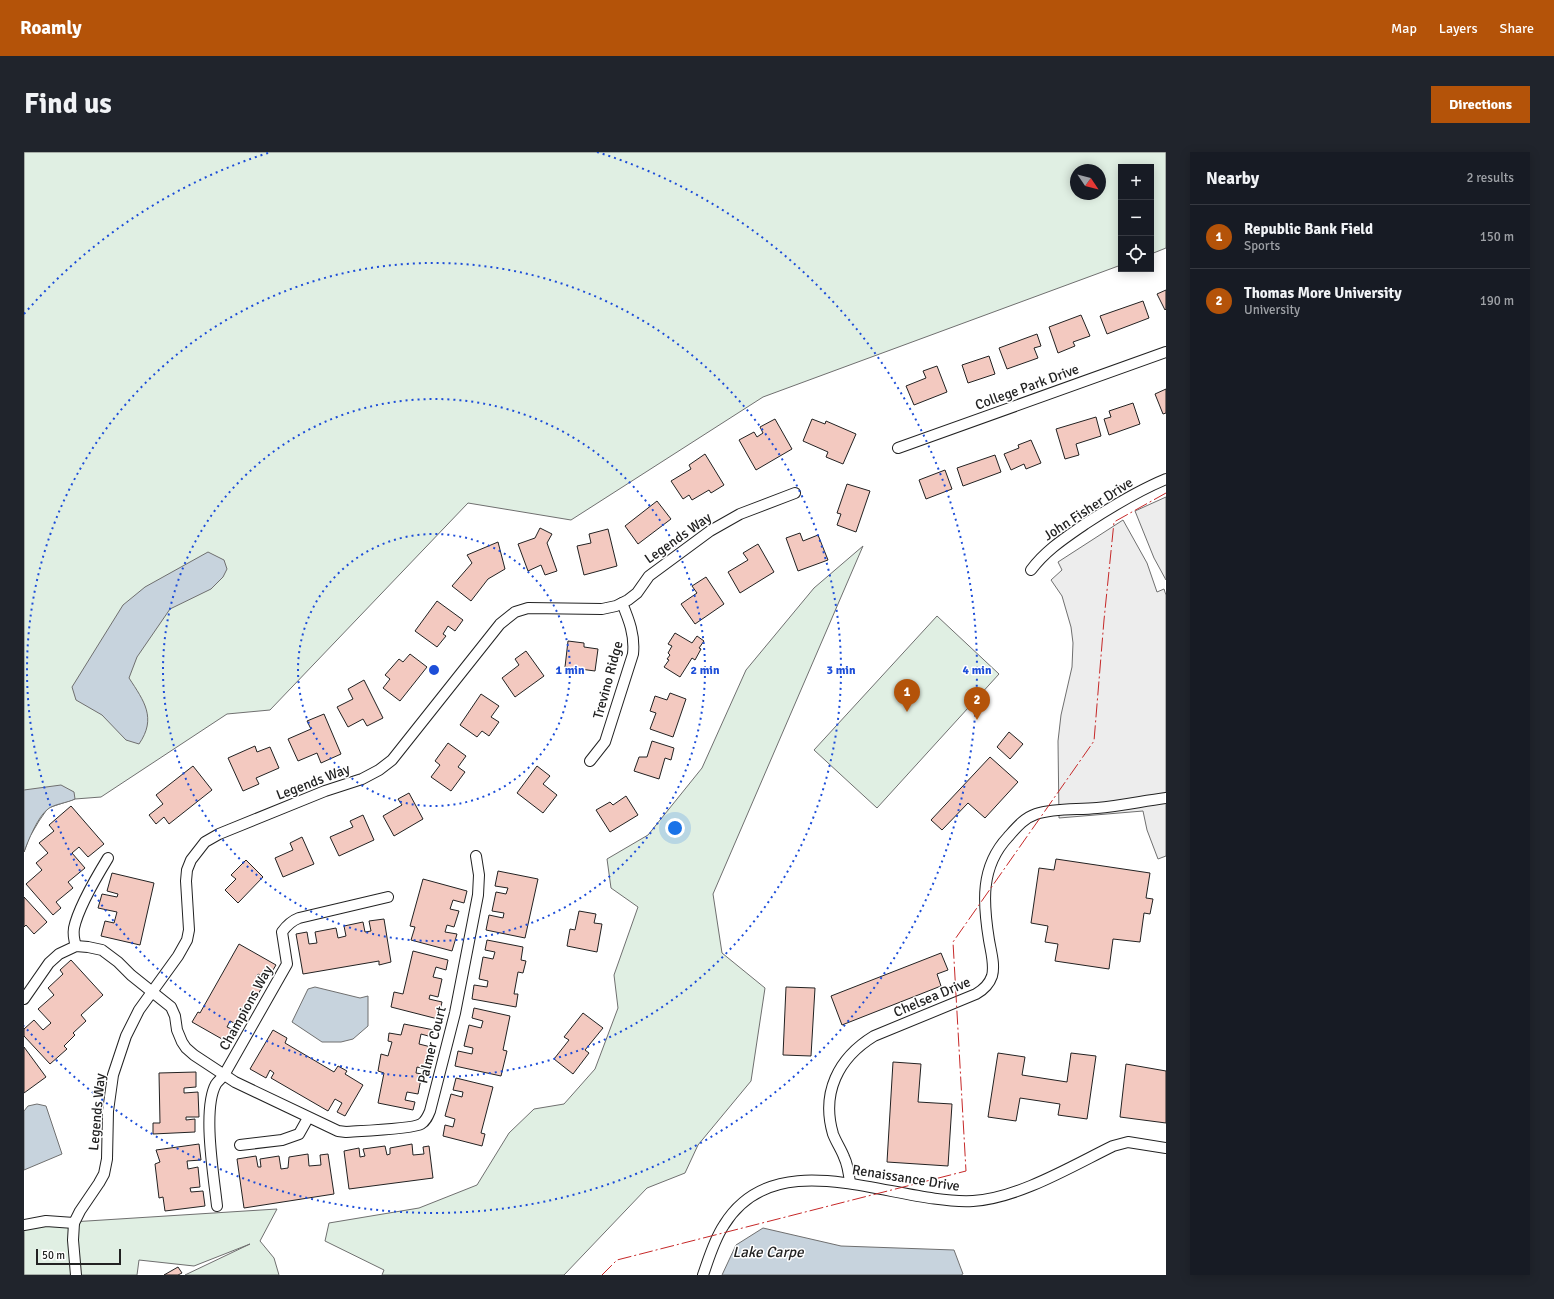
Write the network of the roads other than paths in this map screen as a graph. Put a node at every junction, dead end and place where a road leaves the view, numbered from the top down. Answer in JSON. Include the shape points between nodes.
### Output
{"nodes":[{"id":1,"x":1166,"y":352,"type":"edge"},
{"id":2,"x":898,"y":448,"type":"dead end"},
{"id":3,"x":1166,"y":479,"type":"edge"},
{"id":4,"x":795,"y":493,"type":"dead end"},
{"id":5,"x":1031,"y":570,"type":"dead end"},
{"id":6,"x":622,"y":603,"type":"junction"},
{"id":7,"x":590,"y":761,"type":"dead end"},
{"id":8,"x":1166,"y":798,"type":"edge"},
{"id":9,"x":476,"y":856,"type":"dead end"},
{"id":10,"x":108,"y":858,"type":"dead end"},
{"id":11,"x":388,"y":897,"type":"dead end"},
{"id":12,"x":76,"y":946,"type":"junction"},
{"id":13,"x":152,"y":992,"type":"junction"},
{"id":14,"x":24,"y":999,"type":"edge"},
{"id":15,"x":224,"y":1075,"type":"junction"},
{"id":16,"x":308,"y":1118,"type":"junction"},
{"id":17,"x":240,"y":1145,"type":"dead end"},
{"id":18,"x":1166,"y":1148,"type":"edge"},
{"id":19,"x":850,"y":1183,"type":"junction"},
{"id":20,"x":217,"y":1206,"type":"dead end"},
{"id":21,"x":74,"y":1223,"type":"junction"},
{"id":22,"x":24,"y":1225,"type":"edge"},
{"id":23,"x":76,"y":1275,"type":"edge"},
{"id":24,"x":703,"y":1275,"type":"edge"}],
"edges":[{"from":1,"to":2,"type":"street","name":"College Park Drive"},
{"from":3,"to":5,"type":"street","name":"John Fisher Drive","via":[[1114,505],[1054,546]]},
{"from":4,"to":6,"type":"street","name":"Legends Way","via":[[740,514],[710,531],[649,576],[637,593]]},
{"from":6,"to":7,"type":"street","name":"Trevino Ridge","via":[[632,629],[633,654],[605,742]]},
{"from":6,"to":13,"type":"street","name":"Legends Way","via":[[602,608],[528,608],[515,612],[500,624],[392,760],[379,770],[245,822],[205,842],[195,853],[187,870],[187,940]]},
{"from":8,"to":19,"type":"street","name":"Chelsea Drive","via":[[1036,814],[1018,825],[1002,843],[990,865],[984,896],[993,963],[992,977],[985,988],[865,1041],[848,1057],[832,1084],[830,1122],[845,1158]]},
{"from":9,"to":16,"type":"street","name":"Palmer Court","via":[[478,894],[455,1013],[427,1118],[421,1124],[406,1127],[346,1132]]},
{"from":10,"to":12,"type":"street","via":[[79,914],[74,928]]},
{"from":11,"to":15,"type":"street","name":"Champions Way","via":[[299,918],[287,925],[282,932],[287,964]]},
{"from":12,"to":13,"type":"street","name":"Palmer Court","via":[[102,950]]},
{"from":12,"to":14,"type":"street","via":[[59,954],[49,963]]},
{"from":13,"to":15,"type":"street","name":"Palmer Court","via":[[171,1007],[186,1048]]},
{"from":13,"to":21,"type":"street","name":"Legends Way","via":[[139,1010],[126,1036],[112,1075],[104,1174]]},
{"from":15,"to":16,"type":"street","name":"Palmer Court"},
{"from":15,"to":20,"type":"street","name":"Champions Way","via":[[216,1084],[210,1108]]},
{"from":16,"to":17,"type":"street","via":[[299,1134],[282,1140]]},
{"from":18,"to":19,"type":"street","name":"Renaissance Drive","via":[[1128,1142],[1113,1146],[1023,1189],[984,1200],[950,1201]]},
{"from":19,"to":24,"type":"street","name":"Renaissance Drive","via":[[795,1182],[771,1186],[760,1191],[741,1204],[724,1224],[714,1243]]},
{"from":21,"to":22,"type":"street","via":[[46,1221]]},
{"from":21,"to":23,"type":"street","name":"Legends Way","via":[[72,1240]]}]}
